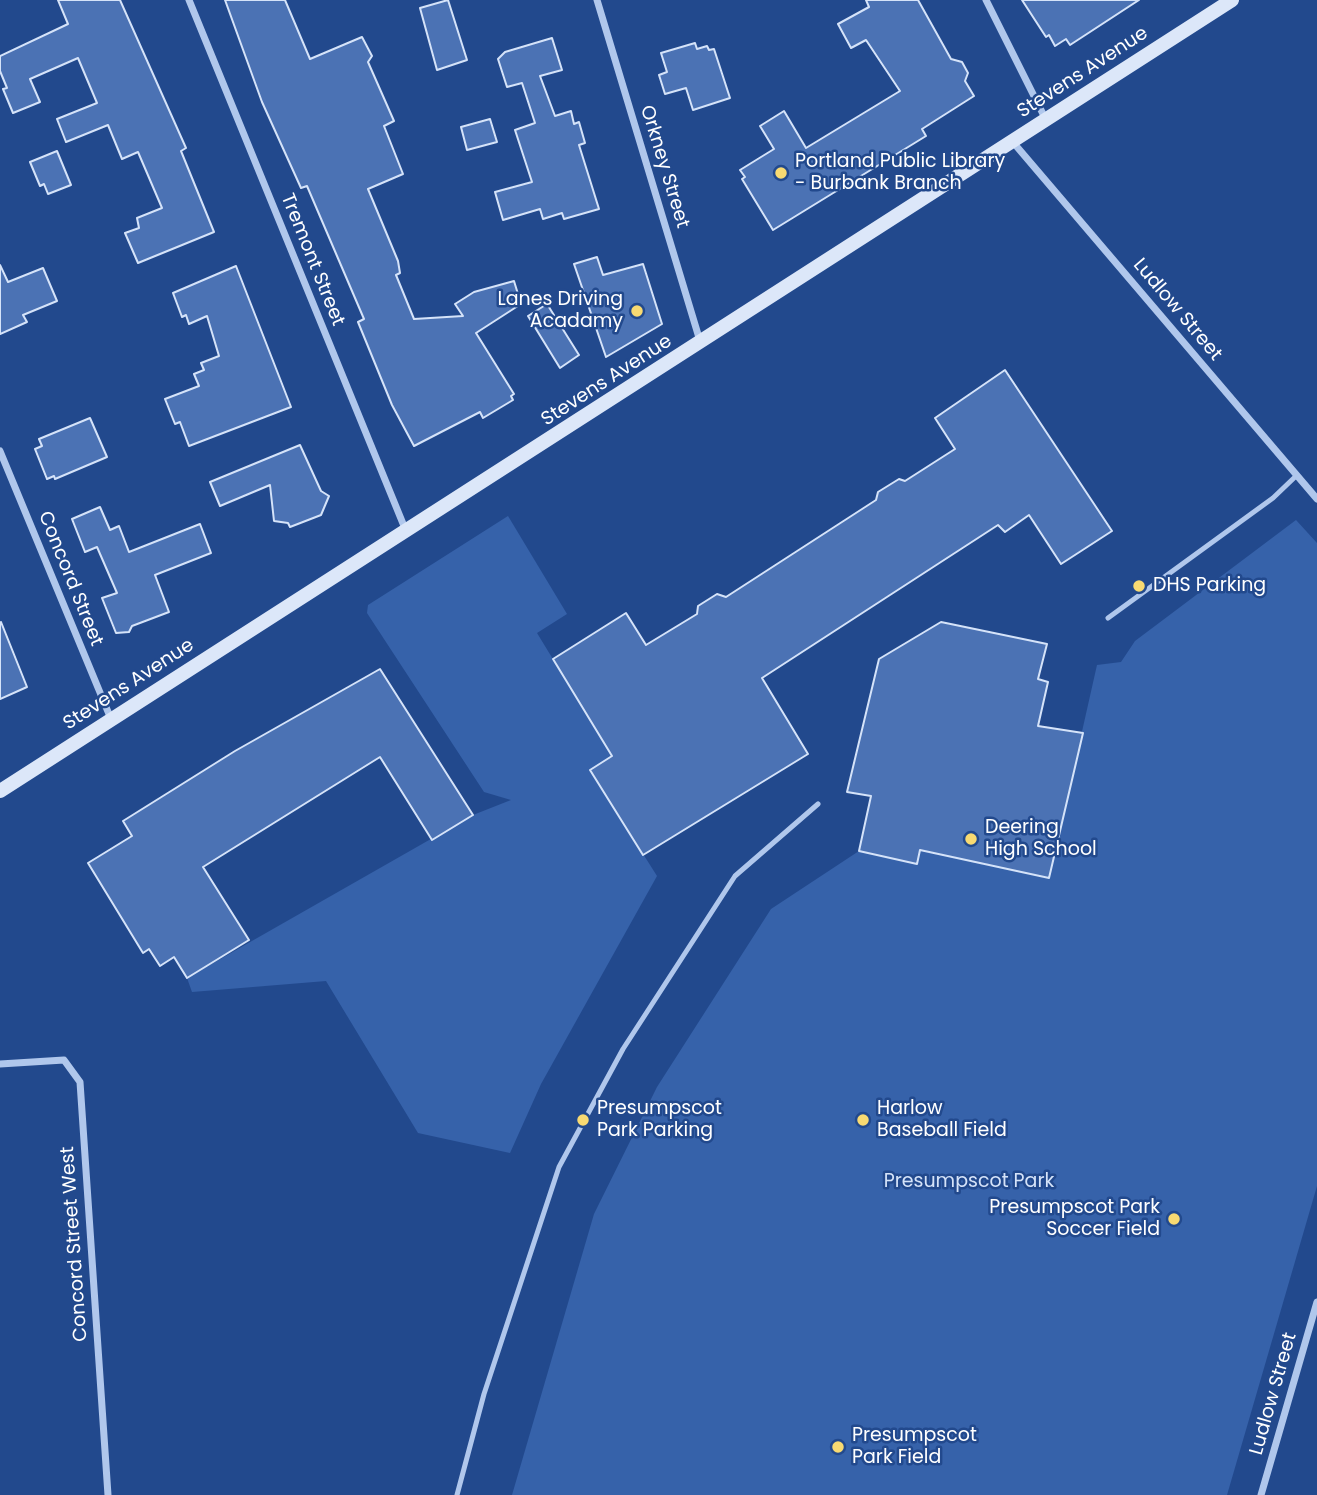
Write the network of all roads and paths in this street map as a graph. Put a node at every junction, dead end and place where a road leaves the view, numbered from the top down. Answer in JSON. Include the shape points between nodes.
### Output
{"nodes":[{"id":1,"x":189,"y":0,"type":"edge"},
{"id":2,"x":597,"y":0,"type":"edge"},
{"id":3,"x":986,"y":0,"type":"edge"},
{"id":4,"x":1232,"y":0,"type":"edge"},
{"id":5,"x":1046,"y":120,"type":"junction"},
{"id":6,"x":1013,"y":141,"type":"junction"},
{"id":7,"x":700,"y":344,"type":"junction"},
{"id":8,"x":0,"y":452,"type":"edge"},
{"id":9,"x":1296,"y":475,"type":"junction"},
{"id":10,"x":1317,"y":499,"type":"edge"},
{"id":11,"x":406,"y":531,"type":"junction"},
{"id":12,"x":1108,"y":618,"type":"dead end"},
{"id":13,"x":111,"y":719,"type":"junction"},
{"id":14,"x":0,"y":791,"type":"edge"},
{"id":15,"x":818,"y":804,"type":"dead end"},
{"id":16,"x":0,"y":1064,"type":"edge"},
{"id":17,"x":1317,"y":1302,"type":"edge"},
{"id":18,"x":108,"y":1495,"type":"edge"},
{"id":19,"x":457,"y":1495,"type":"edge"},
{"id":20,"x":1261,"y":1495,"type":"edge"}],
"edges":[{"from":1,"to":11,"type":"street","name":"Tremont Street"},
{"from":2,"to":7,"type":"street","name":"Orkney Street"},
{"from":3,"to":5,"type":"street"},
{"from":4,"to":5,"type":"main road","name":"Stevens Avenue"},
{"from":5,"to":6,"type":"main road","name":"Stevens Avenue"},
{"from":6,"to":7,"type":"main road","name":"Stevens Avenue"},
{"from":6,"to":9,"type":"street","name":"Ludlow Street"},
{"from":7,"to":11,"type":"main road","name":"Stevens Avenue"},
{"from":8,"to":13,"type":"street","name":"Concord Street"},
{"from":9,"to":10,"type":"street","name":"Ludlow Street"},
{"from":9,"to":12,"type":"lane","via":[[1273,498]]},
{"from":11,"to":13,"type":"main road","name":"Stevens Avenue"},
{"from":13,"to":14,"type":"main road","name":"Stevens Avenue"},
{"from":15,"to":19,"type":"lane","via":[[735,876],[623,1049],[559,1167],[484,1394]]},
{"from":16,"to":18,"type":"street","name":"Concord Street West","via":[[64,1060],[80,1082]]},
{"from":17,"to":20,"type":"street","name":"Ludlow Street"}]}
